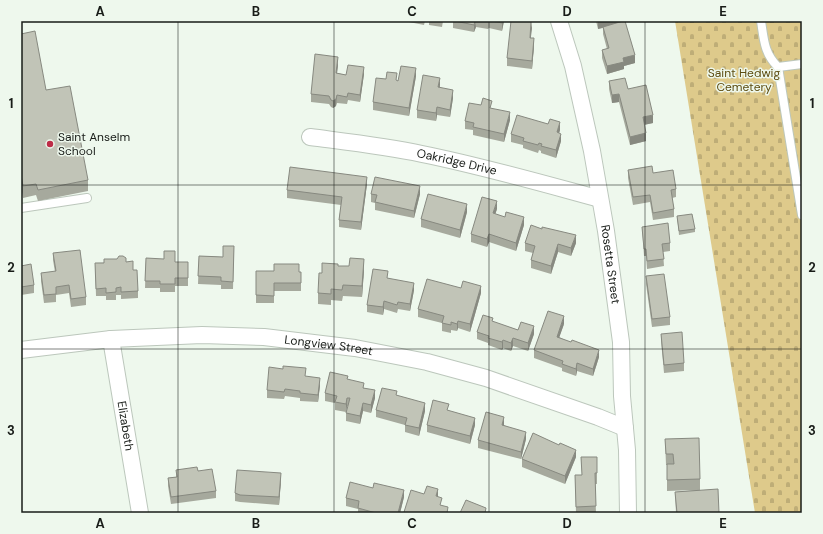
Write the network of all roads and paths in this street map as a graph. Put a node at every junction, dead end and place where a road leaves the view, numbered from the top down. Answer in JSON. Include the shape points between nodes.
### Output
{"nodes":[{"id":1,"x":559,"y":21,"type":"edge"},
{"id":2,"x":760,"y":21,"type":"edge"},
{"id":3,"x":802,"y":64,"type":"edge"},
{"id":4,"x":778,"y":67,"type":"junction"},
{"id":5,"x":310,"y":137,"type":"dead end"},
{"id":6,"x":86,"y":198,"type":"dead end"},
{"id":7,"x":600,"y":199,"type":"junction"},
{"id":8,"x":21,"y":208,"type":"edge"},
{"id":9,"x":802,"y":215,"type":"edge"},
{"id":10,"x":111,"y":339,"type":"junction"},
{"id":11,"x":21,"y":350,"type":"edge"},
{"id":12,"x":625,"y":428,"type":"junction"},
{"id":13,"x":140,"y":513,"type":"edge"},
{"id":14,"x":628,"y":513,"type":"edge"}],
"edges":[{"from":1,"to":7,"type":"street","name":"Rosetta Street","via":[[592,151]]},
{"from":2,"to":4,"type":"lane","via":[[768,56]]},
{"from":3,"to":4,"type":"lane"},
{"from":4,"to":9,"type":"lane"},
{"from":5,"to":7,"type":"street","name":"Oakridge Drive","via":[[422,154]]},
{"from":6,"to":8,"type":"lane"},
{"from":7,"to":12,"type":"street","name":"Rosetta Street","via":[[621,342]]},
{"from":10,"to":11,"type":"street","name":"Longview Street"},
{"from":10,"to":12,"type":"street","name":"Longview Street","via":[[202,335],[256,336],[355,348],[428,362],[486,378]]},
{"from":10,"to":13,"type":"street","name":"Elizabeth"},
{"from":12,"to":14,"type":"street","name":"Rosetta Street"}]}
